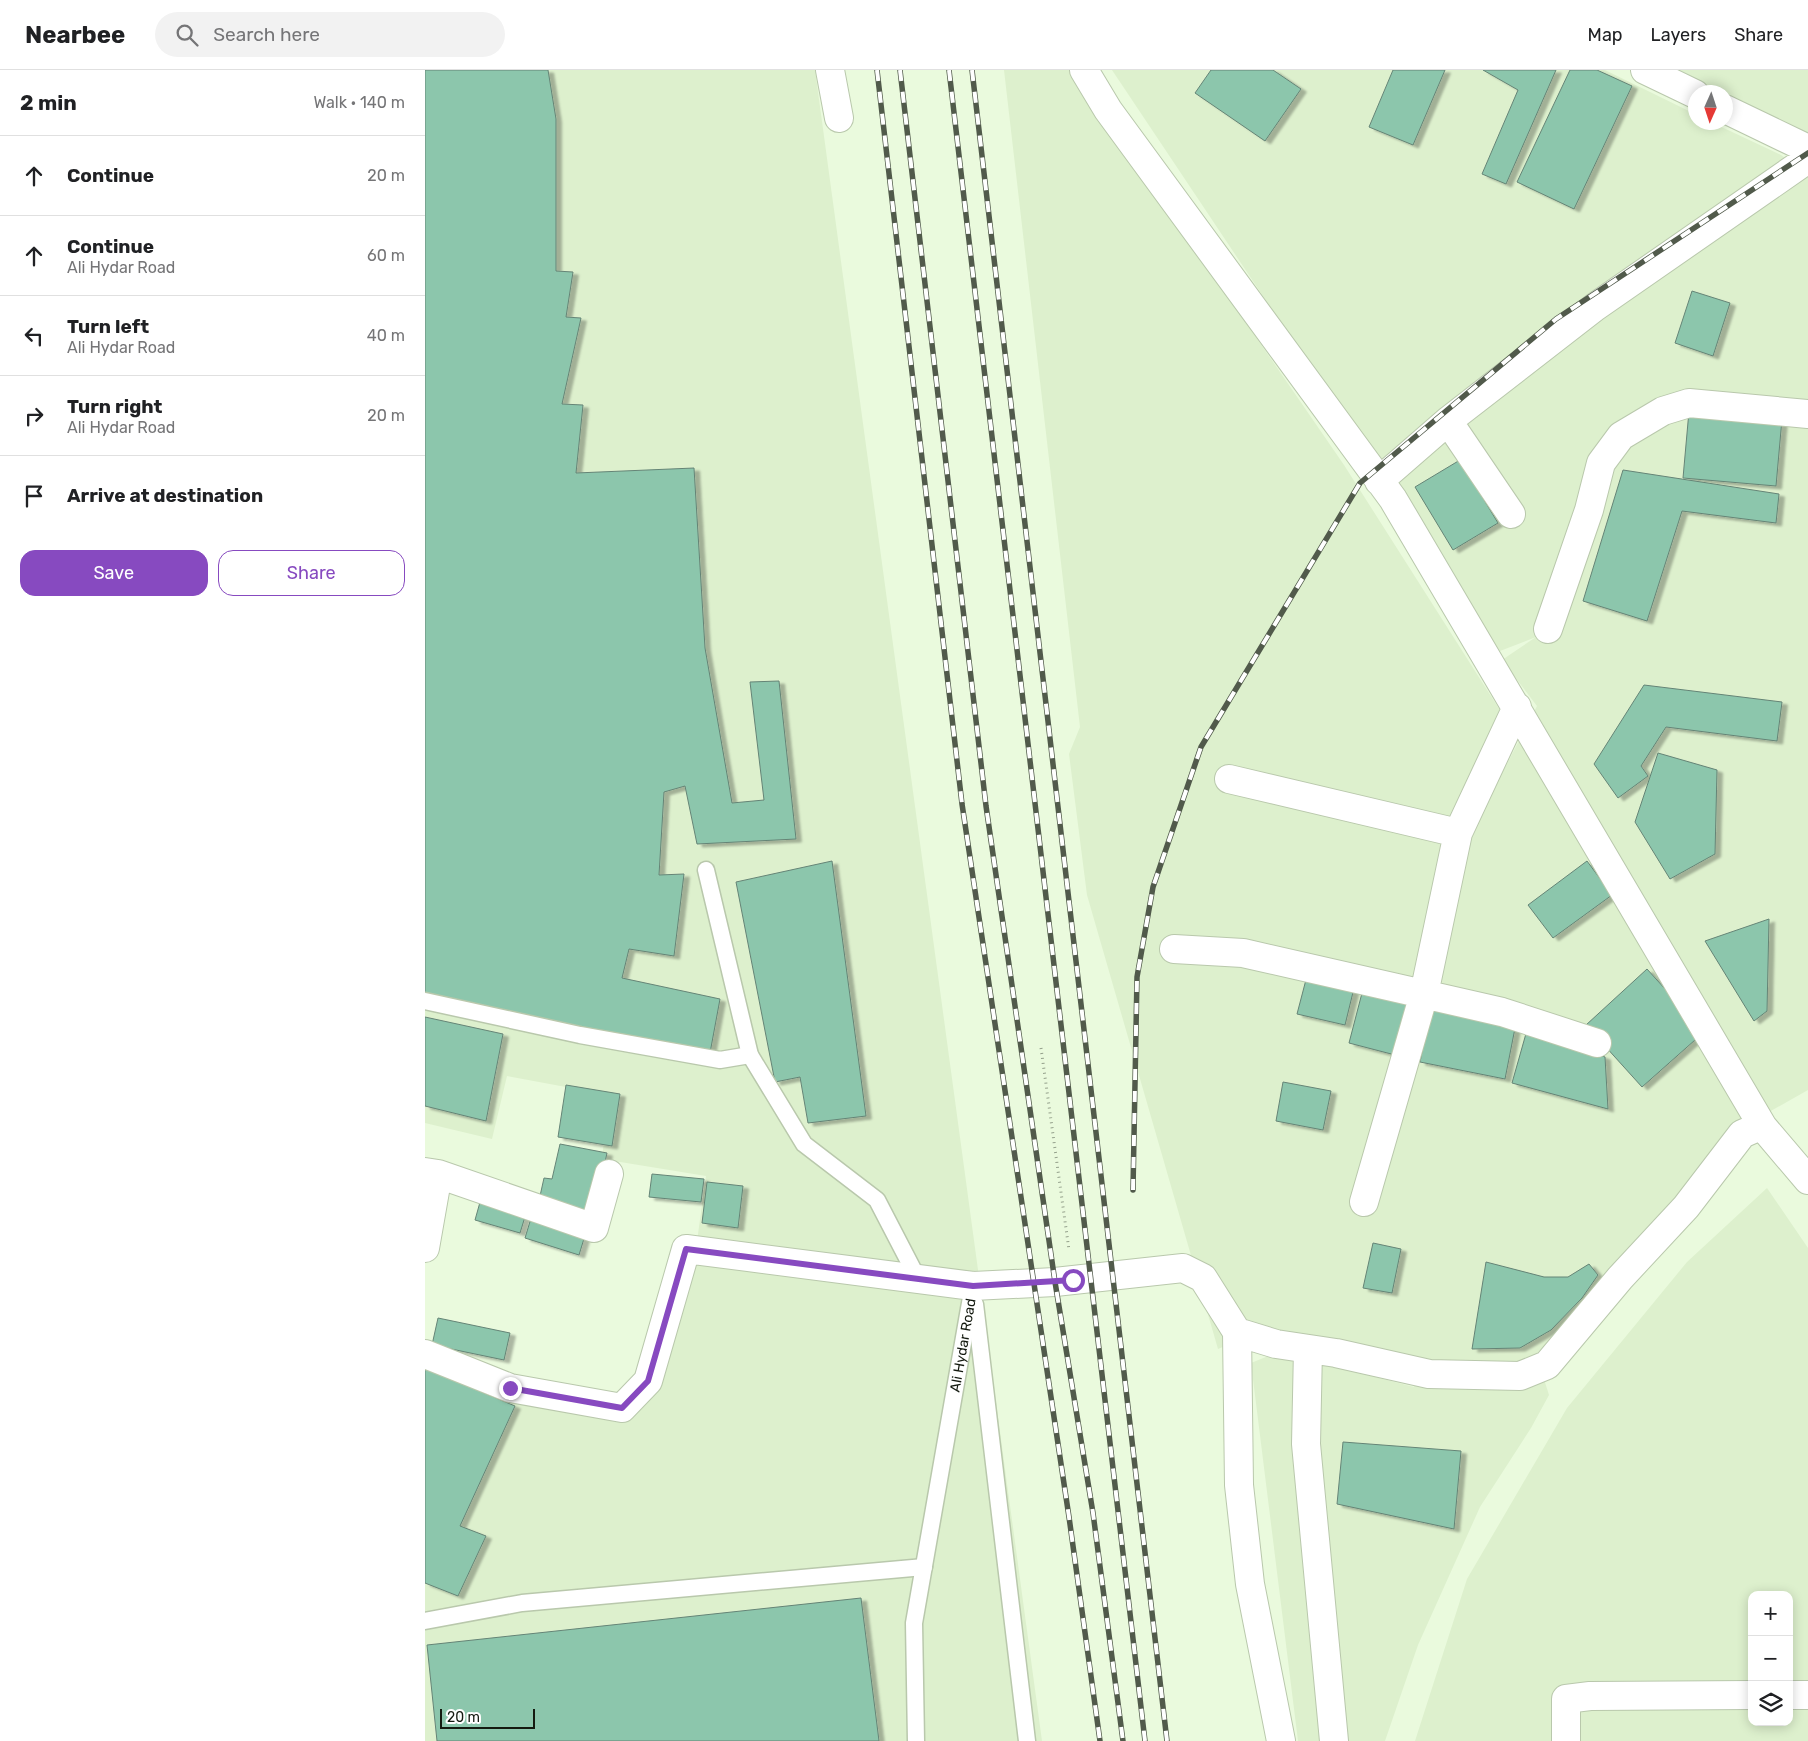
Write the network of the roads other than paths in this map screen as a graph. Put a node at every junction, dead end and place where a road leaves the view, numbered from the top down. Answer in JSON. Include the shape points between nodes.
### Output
{"nodes":[{"id":1,"x":830,"y":70,"type":"edge"},
{"id":2,"x":1084,"y":70,"type":"edge"},
{"id":3,"x":1645,"y":70,"type":"edge"},
{"id":4,"x":1688,"y":91,"type":"edge"},
{"id":5,"x":1733,"y":113,"type":"edge"},
{"id":6,"x":839,"y":118,"type":"dead end"},
{"id":7,"x":1808,"y":148,"type":"edge"},
{"id":8,"x":1808,"y":159,"type":"edge"},
{"id":9,"x":1808,"y":414,"type":"edge"},
{"id":10,"x":1448,"y":421,"type":"junction"},
{"id":11,"x":1379,"y":481,"type":"junction"},
{"id":12,"x":1511,"y":514,"type":"dead end"},
{"id":13,"x":1548,"y":629,"type":"dead end"},
{"id":14,"x":1517,"y":707,"type":"junction"},
{"id":15,"x":1229,"y":779,"type":"dead end"},
{"id":16,"x":1458,"y":833,"type":"junction"},
{"id":17,"x":706,"y":870,"type":"dead end"},
{"id":18,"x":1174,"y":949,"type":"dead end"},
{"id":19,"x":1423,"y":994,"type":"junction"},
{"id":20,"x":425,"y":1001,"type":"edge"},
{"id":21,"x":1597,"y":1043,"type":"dead end"},
{"id":22,"x":750,"y":1055,"type":"junction"},
{"id":23,"x":1763,"y":1127,"type":"junction"},
{"id":24,"x":432,"y":1173,"type":"edge"},
{"id":25,"x":609,"y":1174,"type":"dead end"},
{"id":26,"x":1808,"y":1180,"type":"edge"},
{"id":27,"x":1364,"y":1202,"type":"dead end"},
{"id":28,"x":425,"y":1248,"type":"edge"},
{"id":29,"x":918,"y":1279,"type":"junction"},
{"id":30,"x":973,"y":1286,"type":"junction"},
{"id":31,"x":1237,"y":1332,"type":"junction"},
{"id":32,"x":1308,"y":1349,"type":"junction"},
{"id":33,"x":425,"y":1354,"type":"edge"},
{"id":34,"x":923,"y":1567,"type":"junction"},
{"id":35,"x":425,"y":1621,"type":"edge"},
{"id":36,"x":1748,"y":1695,"type":"edge"},
{"id":37,"x":1793,"y":1695,"type":"edge"},
{"id":38,"x":1808,"y":1695,"type":"edge"},
{"id":39,"x":916,"y":1741,"type":"edge"},
{"id":40,"x":1027,"y":1741,"type":"edge"},
{"id":41,"x":1281,"y":1741,"type":"edge"},
{"id":42,"x":1334,"y":1741,"type":"edge"},
{"id":43,"x":1566,"y":1741,"type":"edge"}],
"edges":[{"from":1,"to":6,"type":"street"},
{"from":2,"to":11,"type":"street","via":[[1107,110]]},
{"from":3,"to":4,"type":"street"},
{"from":5,"to":7,"type":"street"},
{"from":8,"to":10,"type":"street","via":[[1595,307]]},
{"from":9,"to":13,"type":"street","via":[[1689,403],[1663,412],[1621,436],[1601,463],[1589,510]]},
{"from":10,"to":11,"type":"street"},
{"from":10,"to":12,"type":"street"},
{"from":11,"to":14,"type":"street","via":[[1393,499]]},
{"from":14,"to":16,"type":"street"},
{"from":14,"to":23,"type":"street"},
{"from":15,"to":16,"type":"street"},
{"from":16,"to":19,"type":"street"},
{"from":17,"to":22,"type":"lane"},
{"from":18,"to":19,"type":"street","via":[[1243,953]]},
{"from":19,"to":21,"type":"street","via":[[1502,1012]]},
{"from":19,"to":27,"type":"street"},
{"from":20,"to":22,"type":"lane","via":[[580,1035],[720,1060]]},
{"from":22,"to":29,"type":"lane","via":[[804,1144],[877,1200]]},
{"from":23,"to":26,"type":"street"},
{"from":23,"to":32,"type":"street","via":[[1742,1134],[1686,1207],[1620,1278],[1547,1365],[1520,1376],[1429,1374]]},
{"from":24,"to":25,"type":"street","via":[[595,1228]]},
{"from":24,"to":28,"type":"street"},
{"from":29,"to":30,"type":"street","name":"Ali Hydar Road"},
{"from":29,"to":33,"type":"street","name":"Ali Hydar Road","via":[[686,1249],[648,1381],[622,1408],[510,1388]]},
{"from":30,"to":31,"type":"street","via":[[1073,1280],[1183,1268],[1203,1278]]},
{"from":30,"to":34,"type":"lane","name":"Ali Hydar Road"},
{"from":30,"to":40,"type":"lane"},
{"from":31,"to":32,"type":"street","via":[[1276,1344]]},
{"from":31,"to":41,"type":"street","via":[[1239,1485],[1250,1584]]},
{"from":32,"to":42,"type":"street","via":[[1305,1444]]},
{"from":34,"to":35,"type":"lane","via":[[522,1603]]},
{"from":34,"to":39,"type":"lane","name":"Ali Hydar Road","via":[[914,1623]]},
{"from":36,"to":43,"type":"street","via":[[1566,1699]]},
{"from":37,"to":38,"type":"street"}]}
